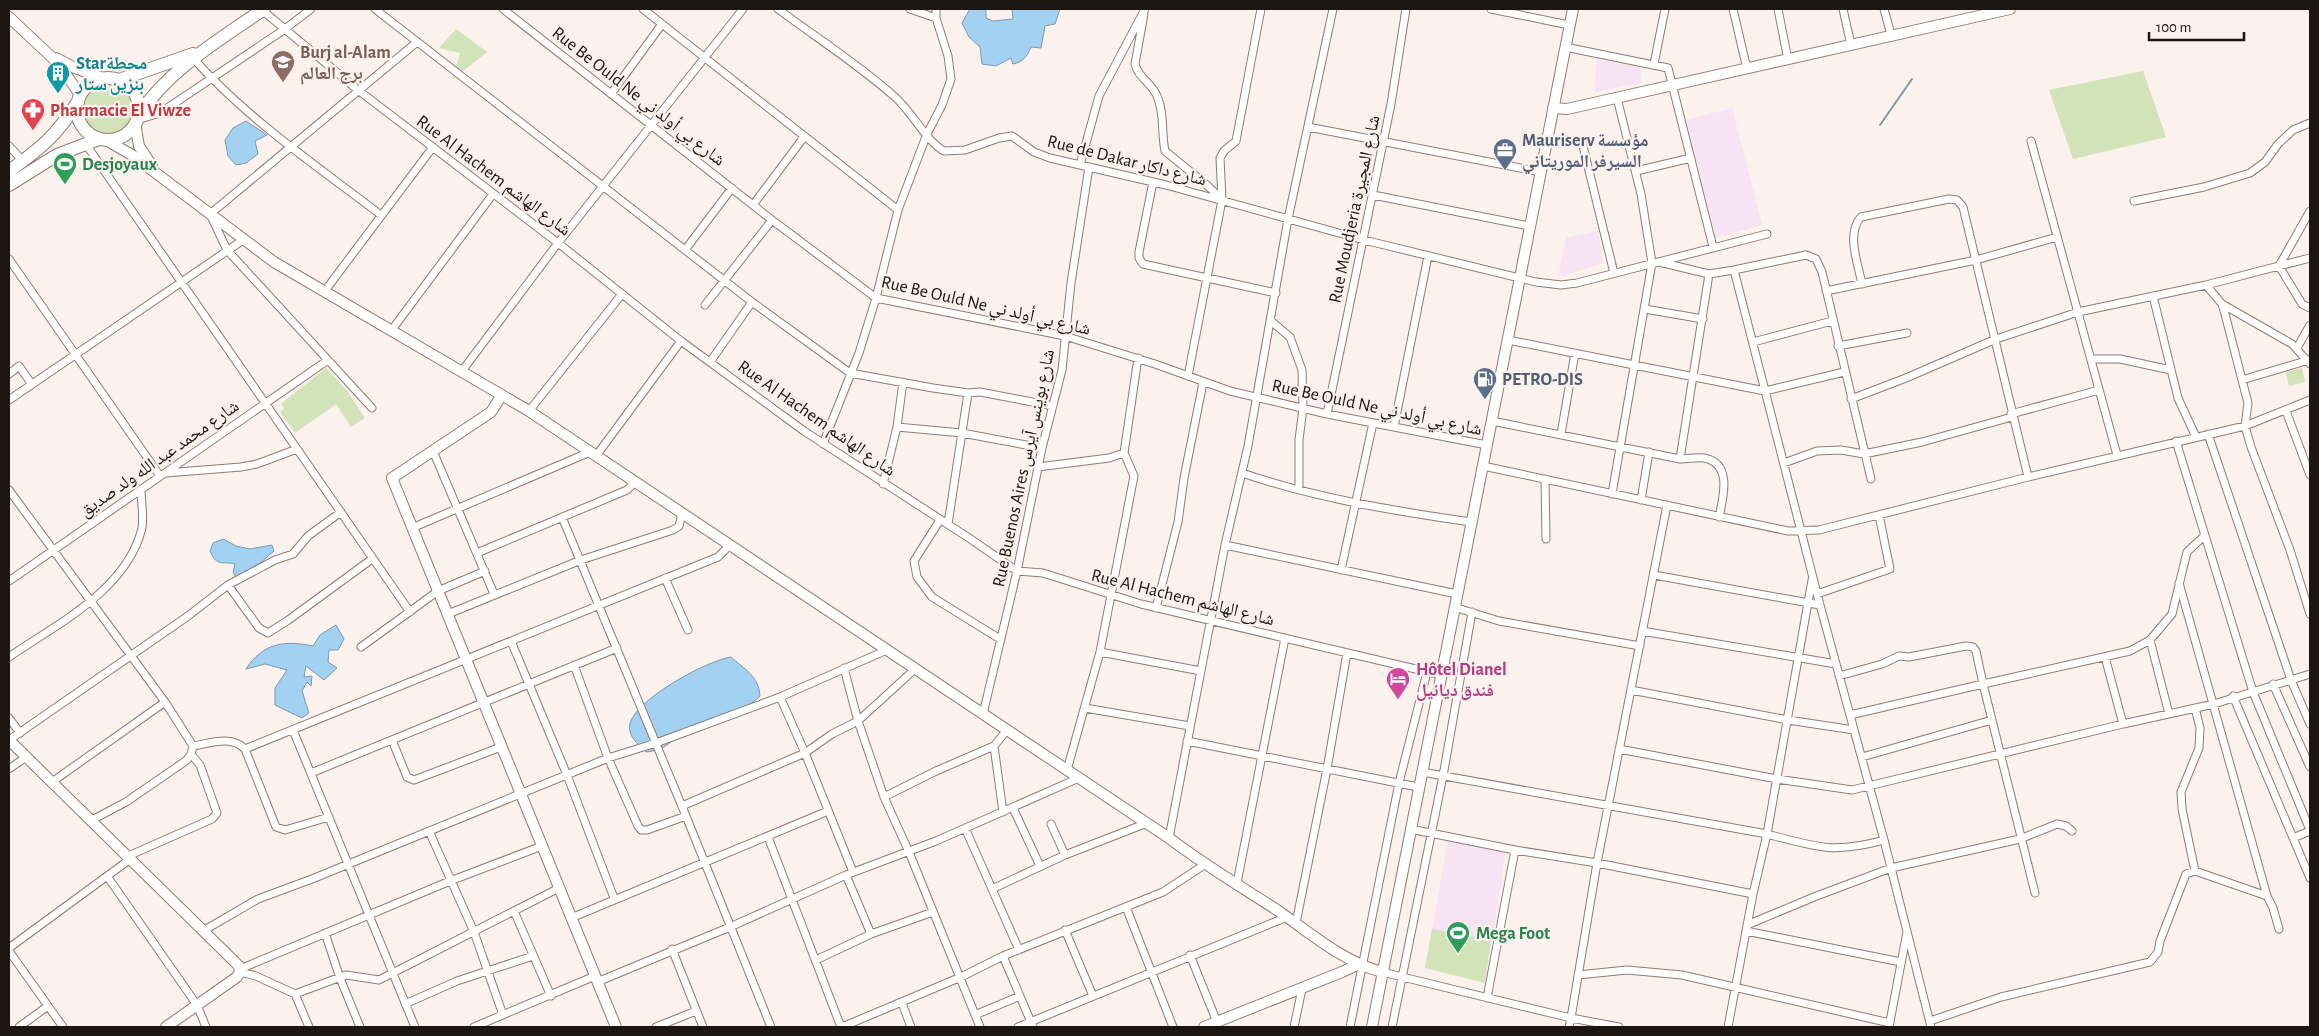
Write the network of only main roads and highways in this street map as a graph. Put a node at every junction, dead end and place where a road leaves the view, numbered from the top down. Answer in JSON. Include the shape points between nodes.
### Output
{"nodes":[{"id":1,"x":263,"y":10,"type":"edge"},
{"id":2,"x":198,"y":54,"type":"junction"},
{"id":3,"x":119,"y":80,"type":"junction"},
{"id":4,"x":78,"y":99,"type":"junction"},
{"id":5,"x":137,"y":120,"type":"junction"},
{"id":6,"x":103,"y":139,"type":"junction"},
{"id":7,"x":9,"y":171,"type":"edge"},
{"id":8,"x":9,"y":185,"type":"edge"}],
"edges":[{"from":1,"to":2,"type":"highway"},
{"from":2,"to":3,"type":"highway"},
{"from":2,"to":5,"type":"highway","via":[[158,89]]},
{"from":3,"to":4,"type":"highway","via":[[103,78],[92,82]]},
{"from":3,"to":5,"type":"highway","via":[[135,94],[139,108]]},
{"from":4,"to":6,"type":"highway","via":[[81,125],[87,132]]},
{"from":4,"to":7,"type":"highway","via":[[56,135]]},
{"from":5,"to":6,"type":"highway","via":[[125,135]]},
{"from":6,"to":8,"type":"highway","via":[[57,155]]}]}
